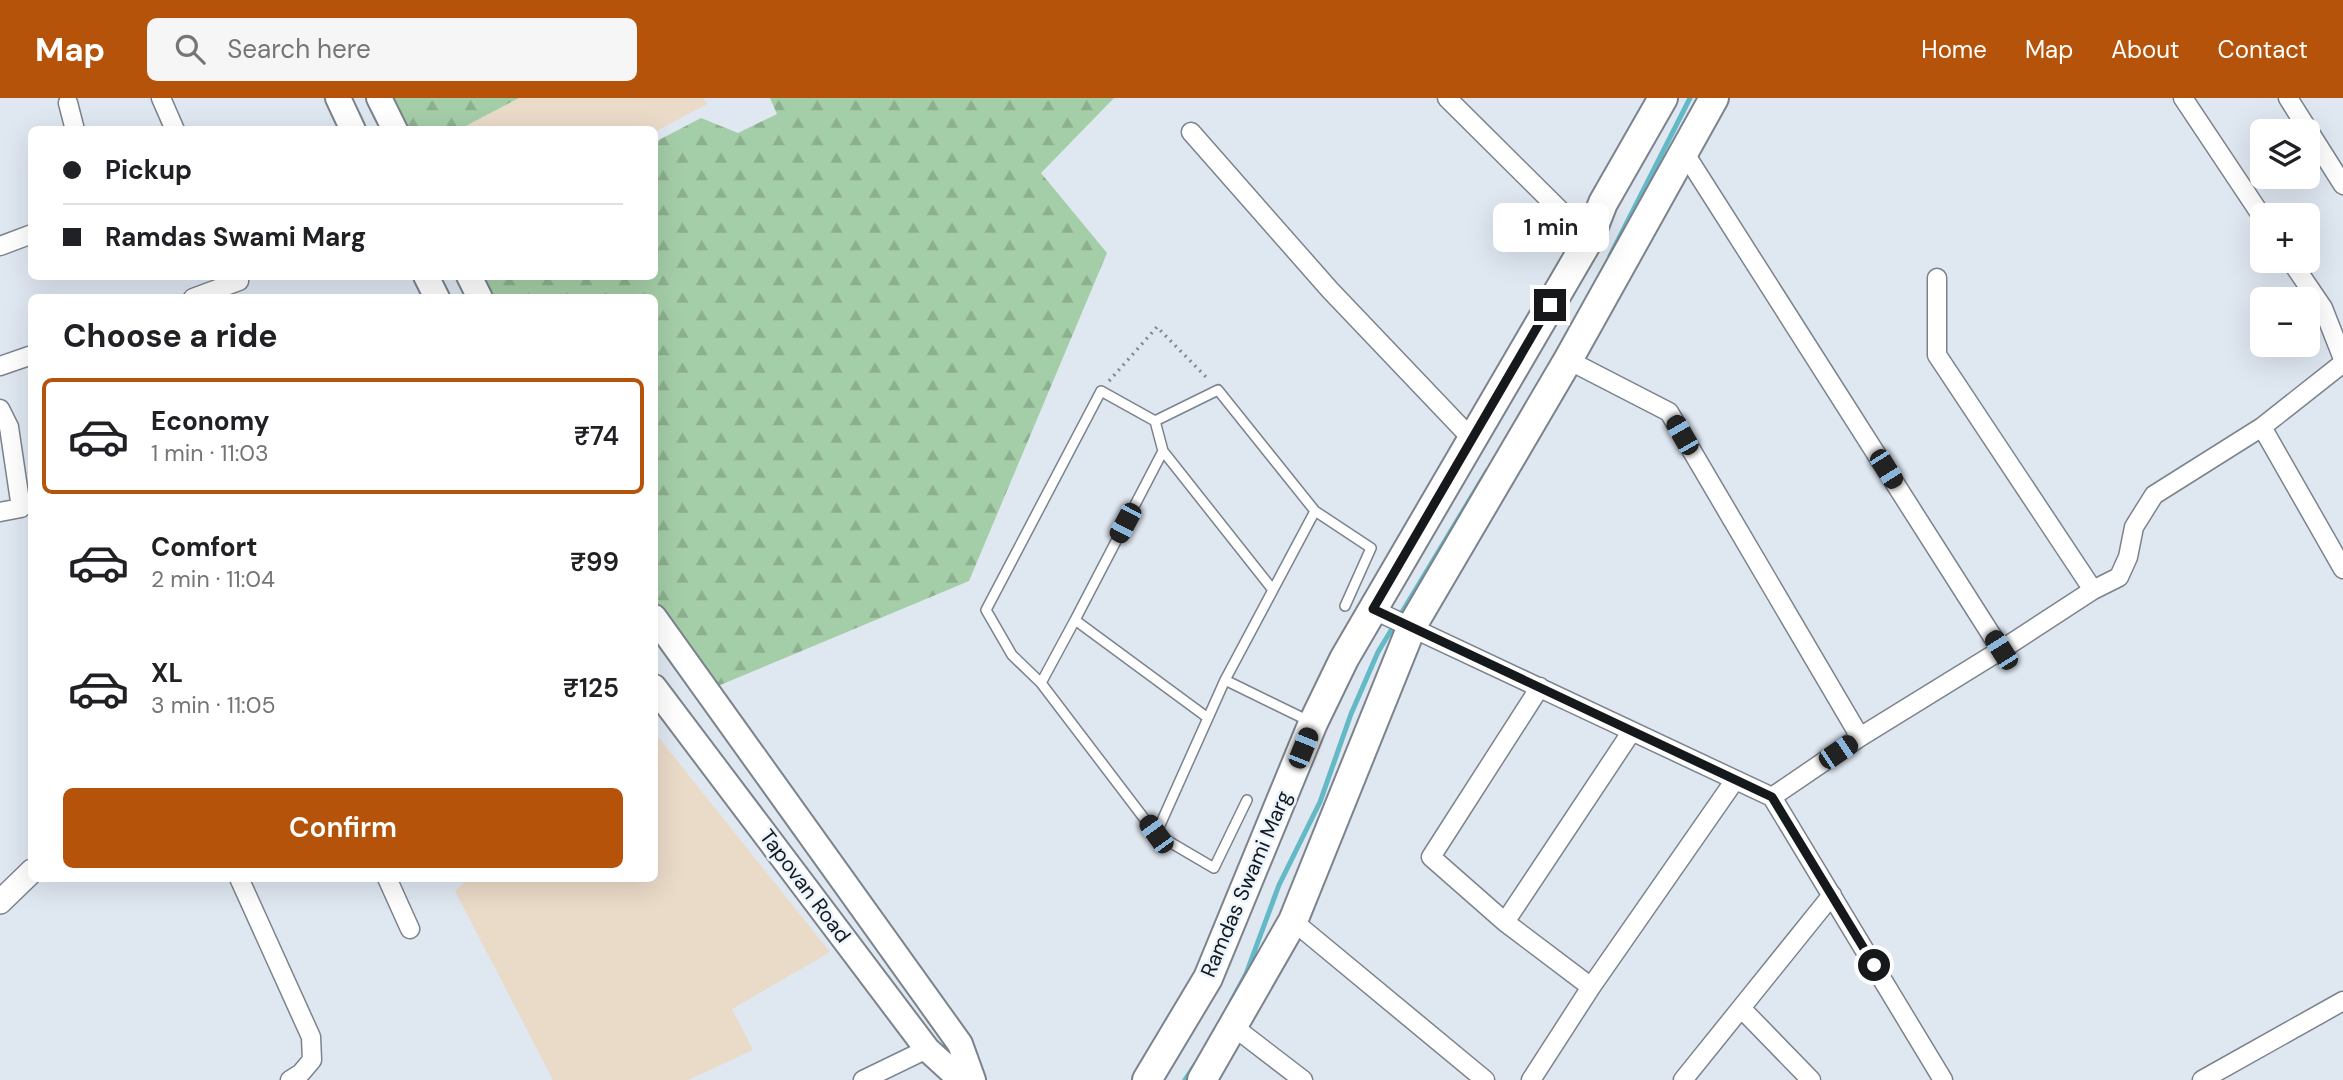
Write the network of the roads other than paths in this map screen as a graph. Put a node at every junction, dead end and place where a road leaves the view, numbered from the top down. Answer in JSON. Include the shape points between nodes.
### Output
{"nodes":[{"id":1,"x":161,"y":98,"type":"edge"},
{"id":2,"x":338,"y":98,"type":"edge"},
{"id":3,"x":379,"y":98,"type":"edge"},
{"id":4,"x":1447,"y":98,"type":"edge"},
{"id":5,"x":1663,"y":98,"type":"edge"},
{"id":6,"x":1714,"y":98,"type":"edge"},
{"id":7,"x":2183,"y":98,"type":"edge"},
{"id":8,"x":2288,"y":98,"type":"edge"},
{"id":9,"x":72,"y":100,"type":"edge"},
{"id":10,"x":75,"y":126,"type":"edge"},
{"id":11,"x":173,"y":126,"type":"edge"},
{"id":12,"x":352,"y":126,"type":"edge"},
{"id":13,"x":393,"y":126,"type":"edge"},
{"id":14,"x":1191,"y":132,"type":"dead end"},
{"id":15,"x":1684,"y":152,"type":"junction"},
{"id":16,"x":2342,"y":180,"type":"edge"},
{"id":17,"x":2253,"y":203,"type":"edge"},
{"id":18,"x":28,"y":235,"type":"edge"},
{"id":19,"x":1589,"y":239,"type":"junction"},
{"id":20,"x":0,"y":246,"type":"edge"},
{"id":21,"x":2299,"y":273,"type":"edge"},
{"id":22,"x":1937,"y":278,"type":"dead end"},
{"id":23,"x":239,"y":280,"type":"edge"},
{"id":24,"x":204,"y":294,"type":"edge"},
{"id":25,"x":2343,"y":308,"type":"edge"},
{"id":26,"x":2327,"y":317,"type":"junction"},
{"id":27,"x":28,"y":356,"type":"edge"},
{"id":28,"x":1568,"y":360,"type":"junction"},
{"id":29,"x":2343,"y":361,"type":"edge"},
{"id":30,"x":0,"y":366,"type":"edge"},
{"id":31,"x":0,"y":409,"type":"edge"},
{"id":32,"x":1155,"y":421,"type":"junction"},
{"id":33,"x":2262,"y":427,"type":"junction"},
{"id":34,"x":1472,"y":439,"type":"junction"},
{"id":35,"x":1163,"y":451,"type":"junction"},
{"id":36,"x":0,"y":512,"type":"edge"},
{"id":37,"x":1315,"y":512,"type":"junction"},
{"id":38,"x":2343,"y":569,"type":"edge"},
{"id":39,"x":1273,"y":590,"type":"junction"},
{"id":40,"x":2093,"y":590,"type":"junction"},
{"id":41,"x":1345,"y":606,"type":"dead end"},
{"id":42,"x":1379,"y":612,"type":"junction"},
{"id":43,"x":1075,"y":620,"type":"junction"},
{"id":44,"x":658,"y":623,"type":"edge"},
{"id":45,"x":1410,"y":625,"type":"junction"},
{"id":46,"x":2001,"y":650,"type":"junction"},
{"id":47,"x":1225,"y":680,"type":"junction"},
{"id":48,"x":1041,"y":683,"type":"junction"},
{"id":49,"x":1540,"y":687,"type":"junction"},
{"id":50,"x":658,"y":692,"type":"edge"},
{"id":51,"x":1208,"y":718,"type":"junction"},
{"id":52,"x":1312,"y":723,"type":"junction"},
{"id":53,"x":1632,"y":731,"type":"junction"},
{"id":54,"x":1860,"y":737,"type":"junction"},
{"id":55,"x":1735,"y":780,"type":"junction"},
{"id":56,"x":1772,"y":797,"type":"junction"},
{"id":57,"x":1247,"y":800,"type":"dead end"},
{"id":58,"x":1156,"y":834,"type":"junction"},
{"id":59,"x":28,"y":875,"type":"edge"},
{"id":60,"x":241,"y":882,"type":"edge"},
{"id":61,"x":389,"y":882,"type":"edge"},
{"id":62,"x":1832,"y":895,"type":"junction"},
{"id":63,"x":0,"y":902,"type":"edge"},
{"id":64,"x":1293,"y":921,"type":"junction"},
{"id":65,"x":1504,"y":922,"type":"junction"},
{"id":66,"x":410,"y":929,"type":"dead end"},
{"id":67,"x":1591,"y":987,"type":"junction"},
{"id":68,"x":2343,"y":1001,"type":"edge"},
{"id":69,"x":1741,"y":1008,"type":"junction"},
{"id":70,"x":1234,"y":1027,"type":"junction"},
{"id":71,"x":927,"y":1049,"type":"junction"},
{"id":72,"x":290,"y":1080,"type":"edge"},
{"id":73,"x":863,"y":1080,"type":"edge"},
{"id":74,"x":961,"y":1080,"type":"edge"},
{"id":75,"x":973,"y":1080,"type":"edge"},
{"id":76,"x":1147,"y":1080,"type":"edge"},
{"id":77,"x":1202,"y":1080,"type":"edge"},
{"id":78,"x":1303,"y":1080,"type":"edge"},
{"id":79,"x":1485,"y":1080,"type":"edge"},
{"id":80,"x":1531,"y":1080,"type":"edge"},
{"id":81,"x":1683,"y":1080,"type":"edge"},
{"id":82,"x":1811,"y":1080,"type":"edge"},
{"id":83,"x":1944,"y":1080,"type":"edge"},
{"id":84,"x":2202,"y":1080,"type":"edge"}],
"edges":[{"from":1,"to":11,"type":"street"},
{"from":2,"to":12,"type":"main road"},
{"from":3,"to":13,"type":"main road"},
{"from":4,"to":19,"type":"street"},
{"from":5,"to":19,"type":"main road","name":"Ramdas Swami Marg","via":[[1602,203]]},
{"from":6,"to":15,"type":"main road"},
{"from":7,"to":17,"type":"street"},
{"from":8,"to":16,"type":"street"},
{"from":9,"to":10,"type":"street"},
{"from":14,"to":34,"type":"street","via":[[1330,290]]},
{"from":15,"to":28,"type":"main road"},
{"from":15,"to":46,"type":"street"},
{"from":18,"to":20,"type":"street"},
{"from":19,"to":34,"type":"main road","name":"Ramdas Swami Marg"},
{"from":21,"to":26,"type":"street"},
{"from":22,"to":40,"type":"street","via":[[1937,355]]},
{"from":23,"to":24,"type":"street"},
{"from":25,"to":26,"type":"street"},
{"from":26,"to":29,"type":"street"},
{"from":27,"to":30,"type":"street"},
{"from":28,"to":45,"type":"main road"},
{"from":28,"to":54,"type":"street","via":[[1669,412]]},
{"from":29,"to":33,"type":"street"},
{"from":31,"to":36,"type":"street","via":[[9,427],[21,508]]},
{"from":32,"to":35,"type":"lane"},
{"from":32,"to":37,"type":"lane","via":[[1218,390]]},
{"from":32,"to":48,"type":"lane","via":[[1101,391],[986,610],[1012,656]]},
{"from":33,"to":38,"type":"street"},
{"from":33,"to":40,"type":"street","via":[[2154,495],[2134,527],[2119,577]]},
{"from":34,"to":42,"type":"main road","name":"Ramdas Swami Marg"},
{"from":35,"to":39,"type":"lane"},
{"from":35,"to":43,"type":"lane"},
{"from":37,"to":39,"type":"lane"},
{"from":37,"to":41,"type":"lane","via":[[1371,548]]},
{"from":39,"to":47,"type":"lane"},
{"from":40,"to":46,"type":"street"},
{"from":42,"to":45,"type":"street"},
{"from":42,"to":52,"type":"main road","name":"Ramdas Swami Marg"},
{"from":43,"to":48,"type":"lane"},
{"from":43,"to":51,"type":"lane"},
{"from":44,"to":75,"type":"main road","via":[[960,1044]]},
{"from":45,"to":49,"type":"street"},
{"from":45,"to":64,"type":"main road"},
{"from":46,"to":54,"type":"street"},
{"from":47,"to":51,"type":"lane"},
{"from":47,"to":52,"type":"lane"},
{"from":48,"to":58,"type":"lane"},
{"from":49,"to":53,"type":"street"},
{"from":49,"to":65,"type":"street","via":[[1431,857]]},
{"from":50,"to":71,"type":"main road","name":"Tapovan Road"},
{"from":51,"to":58,"type":"lane"},
{"from":52,"to":76,"type":"main road","name":"Ramdas Swami Marg","via":[[1208,978]]},
{"from":53,"to":55,"type":"street"},
{"from":53,"to":65,"type":"street"},
{"from":54,"to":56,"type":"street"},
{"from":55,"to":56,"type":"street"},
{"from":55,"to":67,"type":"street"},
{"from":56,"to":62,"type":"street"},
{"from":57,"to":58,"type":"lane","via":[[1214,868]]},
{"from":59,"to":63,"type":"street"},
{"from":60,"to":72,"type":"street","via":[[311,1037],[312,1060]]},
{"from":61,"to":66,"type":"street"},
{"from":62,"to":69,"type":"street"},
{"from":62,"to":83,"type":"street"},
{"from":64,"to":70,"type":"main road"},
{"from":64,"to":79,"type":"street"},
{"from":65,"to":67,"type":"street"},
{"from":67,"to":80,"type":"street"},
{"from":68,"to":84,"type":"street"},
{"from":69,"to":81,"type":"street"},
{"from":69,"to":82,"type":"street"},
{"from":70,"to":77,"type":"main road"},
{"from":70,"to":78,"type":"street"},
{"from":71,"to":73,"type":"street"},
{"from":71,"to":74,"type":"main road","name":"Tapovan Road"}]}
